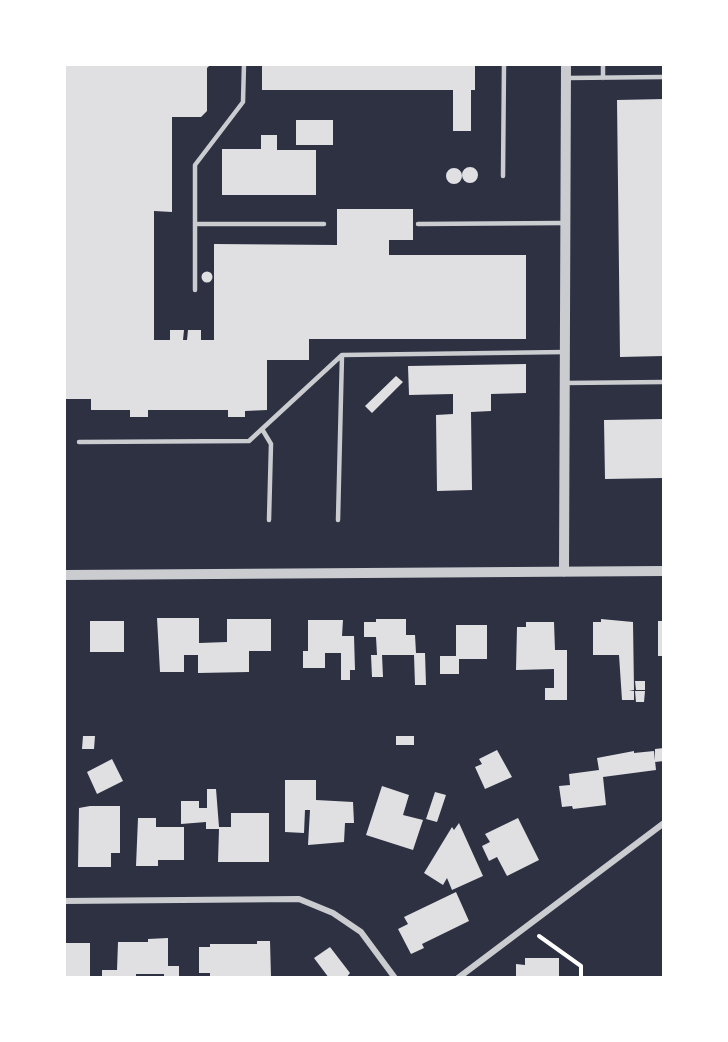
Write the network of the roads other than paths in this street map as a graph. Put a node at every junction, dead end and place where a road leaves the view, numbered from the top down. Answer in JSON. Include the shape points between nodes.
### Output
{"nodes":[{"id":1,"x":244,"y":64,"type":"edge"},
{"id":2,"x":504,"y":64,"type":"edge"},
{"id":3,"x":566,"y":64,"type":"edge"},
{"id":4,"x":603,"y":64,"type":"edge"},
{"id":5,"x":663,"y":77,"type":"edge"},
{"id":6,"x":566,"y":78,"type":"junction"},
{"id":7,"x":603,"y":78,"type":"junction"},
{"id":8,"x":503,"y":176,"type":"dead end"},
{"id":9,"x":566,"y":223,"type":"junction"},
{"id":10,"x":195,"y":224,"type":"junction"},
{"id":11,"x":324,"y":224,"type":"dead end"},
{"id":12,"x":418,"y":224,"type":"dead end"},
{"id":13,"x":195,"y":290,"type":"dead end"},
{"id":14,"x":566,"y":352,"type":"junction"},
{"id":15,"x":342,"y":355,"type":"junction"},
{"id":16,"x":663,"y":382,"type":"edge"},
{"id":17,"x":565,"y":383,"type":"junction"},
{"id":18,"x":262,"y":429,"type":"junction"},
{"id":19,"x":79,"y":442,"type":"dead end"},
{"id":20,"x":269,"y":520,"type":"dead end"},
{"id":21,"x":338,"y":520,"type":"dead end"},
{"id":22,"x":663,"y":571,"type":"edge"},
{"id":23,"x":564,"y":572,"type":"junction"},
{"id":24,"x":64,"y":576,"type":"edge"},
{"id":25,"x":663,"y":823,"type":"edge"},
{"id":26,"x":64,"y":901,"type":"edge"},
{"id":27,"x":395,"y":978,"type":"edge"},
{"id":28,"x":458,"y":978,"type":"edge"}],
"edges":[{"from":1,"to":10,"type":"lane","via":[[243,102],[195,165]]},
{"from":2,"to":8,"type":"lane"},
{"from":3,"to":6,"type":"street"},
{"from":4,"to":7,"type":"lane"},
{"from":5,"to":7,"type":"lane"},
{"from":6,"to":7,"type":"lane"},
{"from":6,"to":9,"type":"street"},
{"from":9,"to":12,"type":"lane"},
{"from":9,"to":14,"type":"street"},
{"from":10,"to":11,"type":"lane"},
{"from":10,"to":13,"type":"lane"},
{"from":14,"to":15,"type":"lane"},
{"from":14,"to":17,"type":"street"},
{"from":15,"to":18,"type":"lane"},
{"from":15,"to":21,"type":"lane"},
{"from":16,"to":17,"type":"lane"},
{"from":17,"to":23,"type":"street"},
{"from":18,"to":19,"type":"lane","via":[[249,441]]},
{"from":18,"to":20,"type":"lane","via":[[271,444]]},
{"from":22,"to":23,"type":"street"},
{"from":23,"to":24,"type":"street"},
{"from":25,"to":28,"type":"street"},
{"from":26,"to":27,"type":"street","via":[[299,899],[333,913],[361,932]]}]}
